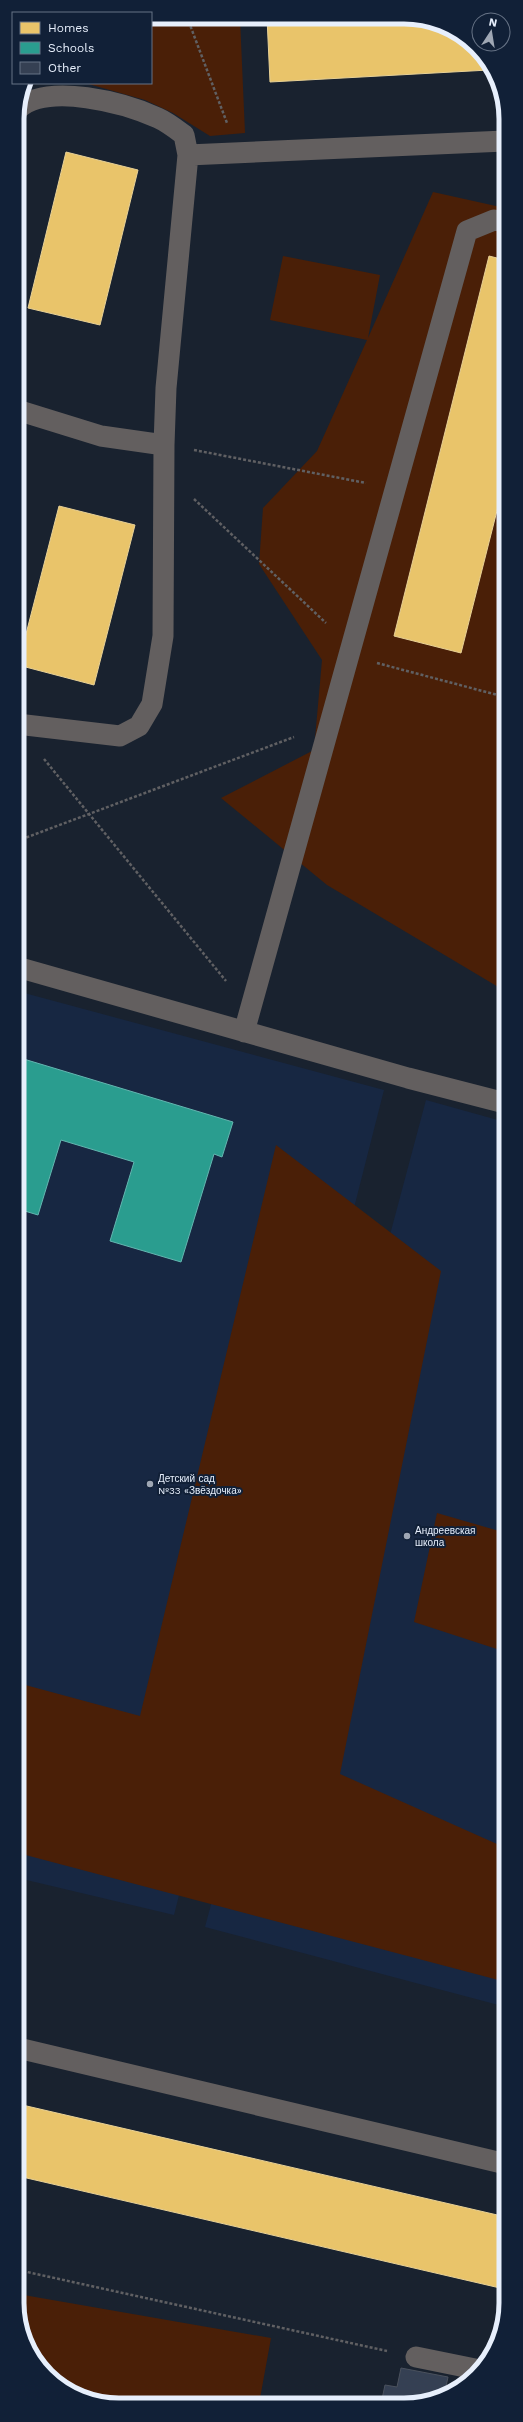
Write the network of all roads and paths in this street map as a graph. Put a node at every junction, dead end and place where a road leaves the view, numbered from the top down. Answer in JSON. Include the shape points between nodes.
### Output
{"nodes":[{"id":1,"x":190,"y":24,"type":"edge"},
{"id":2,"x":26,"y":102,"type":"edge"},
{"id":3,"x":499,"y":141,"type":"edge"},
{"id":4,"x":239,"y":153,"type":"junction"},
{"id":5,"x":188,"y":155,"type":"junction"},
{"id":6,"x":499,"y":221,"type":"edge"},
{"id":7,"x":24,"y":412,"type":"edge"},
{"id":8,"x":164,"y":444,"type":"junction"},
{"id":9,"x":163,"y":470,"type":"junction"},
{"id":10,"x":395,"y":489,"type":"junction"},
{"id":11,"x":349,"y":655,"type":"junction"},
{"id":12,"x":499,"y":695,"type":"edge"},
{"id":13,"x":330,"y":724,"type":"junction"},
{"id":14,"x":24,"y":725,"type":"edge"},
{"id":15,"x":42,"y":755,"type":"dead end"},
{"id":16,"x":90,"y":814,"type":"junction"},
{"id":17,"x":24,"y":839,"type":"edge"},
{"id":18,"x":24,"y":969,"type":"edge"},
{"id":19,"x":250,"y":1011,"type":"junction"},
{"id":20,"x":244,"y":1032,"type":"junction"},
{"id":21,"x":499,"y":1101,"type":"edge"},
{"id":22,"x":24,"y":2049,"type":"edge"},
{"id":23,"x":499,"y":2162,"type":"edge"},
{"id":24,"x":24,"y":2271,"type":"edge"},
{"id":25,"x":416,"y":2357,"type":"joint"},
{"id":26,"x":472,"y":2368,"type":"edge"}],
"edges":[{"from":1,"to":4,"type":"path"},
{"from":2,"to":5,"type":"lane","via":[[53,95],[112,102],[159,118],[184,135]]},
{"from":3,"to":4,"type":"lane"},
{"from":4,"to":5,"type":"lane"},
{"from":5,"to":8,"type":"lane","via":[[166,388]]},
{"from":6,"to":10,"type":"lane","via":[[494,220],[467,231]]},
{"from":7,"to":8,"type":"lane","via":[[101,436]]},
{"from":8,"to":9,"type":"lane"},
{"from":8,"to":10,"type":"path"},
{"from":9,"to":11,"type":"path","via":[[332,628]]},
{"from":9,"to":14,"type":"lane","via":[[163,636],[152,704],[139,726],[120,736]]},
{"from":10,"to":11,"type":"lane"},
{"from":11,"to":12,"type":"path"},
{"from":11,"to":13,"type":"lane"},
{"from":13,"to":16,"type":"path"},
{"from":13,"to":19,"type":"lane"},
{"from":15,"to":16,"type":"path"},
{"from":16,"to":17,"type":"path"},
{"from":16,"to":19,"type":"path"},
{"from":18,"to":20,"type":"lane"},
{"from":19,"to":20,"type":"lane"},
{"from":20,"to":21,"type":"lane"},
{"from":22,"to":23,"type":"lane"},
{"from":24,"to":25,"type":"path"},
{"from":25,"to":26,"type":"lane"}]}
